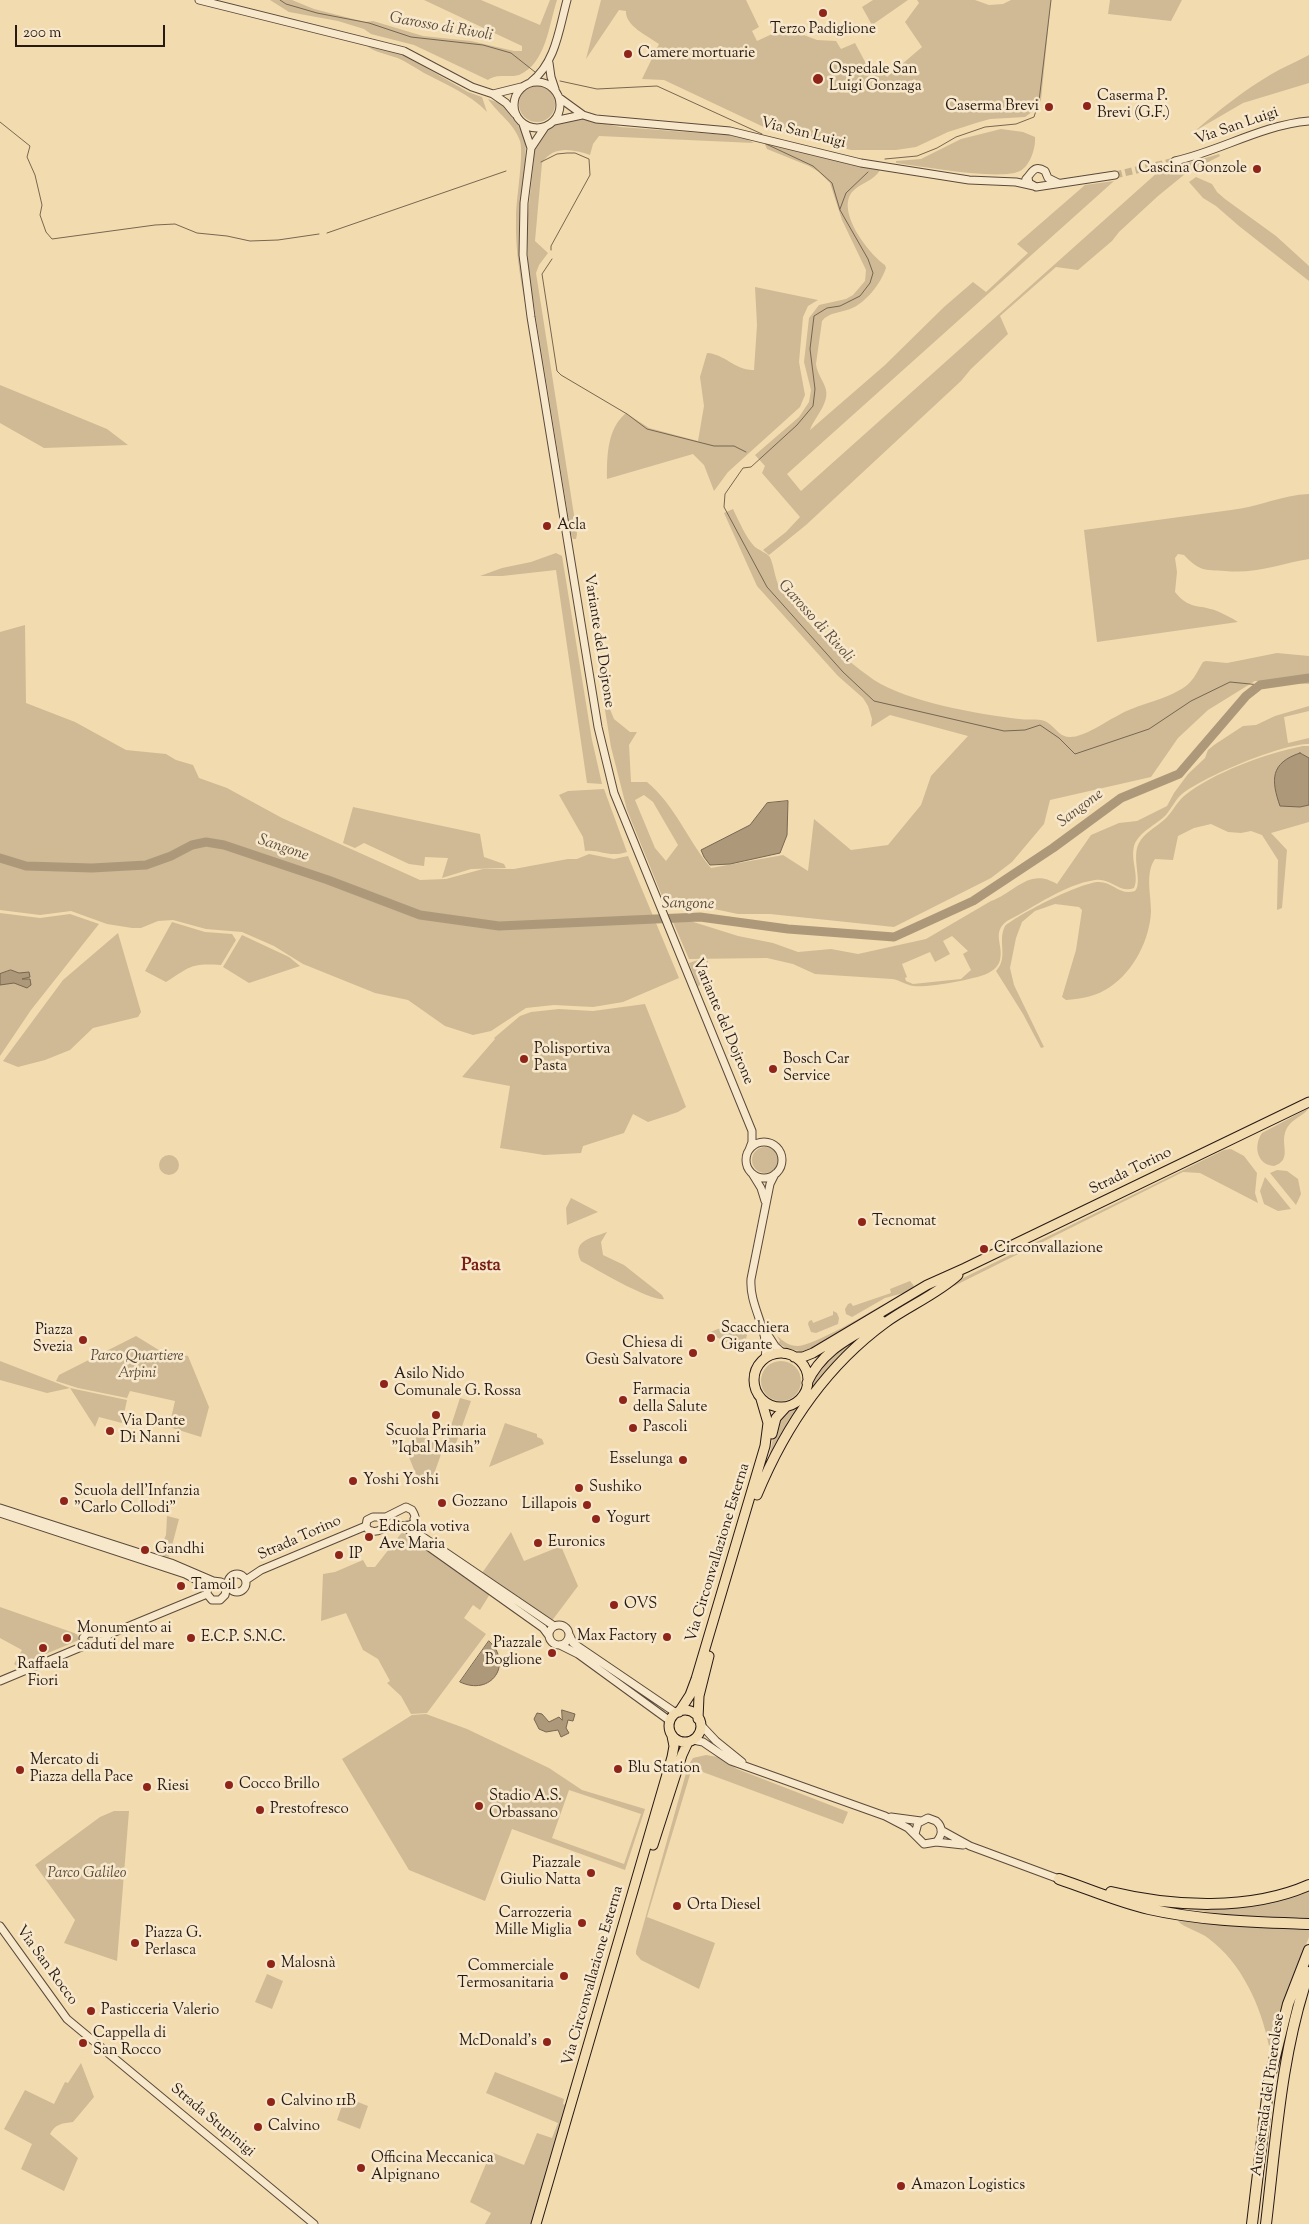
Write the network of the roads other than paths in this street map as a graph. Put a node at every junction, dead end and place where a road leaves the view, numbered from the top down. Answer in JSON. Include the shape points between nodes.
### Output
{"nodes":[{"id":1,"x":198,"y":0,"type":"edge"},
{"id":2,"x":567,"y":0,"type":"edge"},
{"id":3,"x":550,"y":63,"type":"junction"},
{"id":4,"x":531,"y":82,"type":"junction"},
{"id":5,"x":521,"y":87,"type":"junction"},
{"id":6,"x":556,"y":90,"type":"junction"},
{"id":7,"x":493,"y":94,"type":"junction"},
{"id":8,"x":561,"y":99,"type":"junction"},
{"id":9,"x":515,"y":114,"type":"junction"},
{"id":10,"x":583,"y":115,"type":"junction"},
{"id":11,"x":554,"y":121,"type":"junction"},
{"id":12,"x":1309,"y":121,"type":"edge"},
{"id":13,"x":523,"y":124,"type":"junction"},
{"id":14,"x":545,"y":127,"type":"junction"},
{"id":15,"x":531,"y":148,"type":"junction"},
{"id":16,"x":1175,"y":161,"type":"tunnel mouth"},
{"id":17,"x":1115,"y":175,"type":"tunnel mouth"},
{"id":18,"x":1028,"y":178,"type":"junction"},
{"id":19,"x":1048,"y":178,"type":"junction"},
{"id":20,"x":1016,"y":182,"type":"junction"},
{"id":21,"x":1063,"y":183,"type":"junction"},
{"id":22,"x":1034,"y":186,"type":"junction"},
{"id":23,"x":1045,"y":186,"type":"junction"},
{"id":24,"x":1309,"y":1102,"type":"edge"},
{"id":25,"x":746,"y":1115,"type":"junction"},
{"id":26,"x":767,"y":1142,"type":"junction"},
{"id":27,"x":748,"y":1150,"type":"junction"},
{"id":28,"x":753,"y":1174,"type":"junction"},
{"id":29,"x":775,"y":1174,"type":"junction"},
{"id":30,"x":765,"y":1208,"type":"junction"},
{"id":31,"x":965,"y":1268,"type":"junction"},
{"id":32,"x":763,"y":1327,"type":"junction"},
{"id":33,"x":784,"y":1354,"type":"junction"},
{"id":34,"x":794,"y":1357,"type":"junction"},
{"id":35,"x":765,"y":1358,"type":"junction"},
{"id":36,"x":807,"y":1383,"type":"junction"},
{"id":37,"x":762,"y":1399,"type":"junction"},
{"id":38,"x":786,"y":1406,"type":"junction"},
{"id":39,"x":757,"y":1495,"type":"junction"},
{"id":40,"x":0,"y":1508,"type":"edge"},
{"id":41,"x":0,"y":1514,"type":"edge"},
{"id":42,"x":414,"y":1519,"type":"junction"},
{"id":43,"x":366,"y":1526,"type":"junction"},
{"id":44,"x":406,"y":1527,"type":"junction"},
{"id":45,"x":246,"y":1580,"type":"junction"},
{"id":46,"x":225,"y":1583,"type":"junction"},
{"id":47,"x":211,"y":1584,"type":"junction"},
{"id":48,"x":228,"y":1591,"type":"junction"},
{"id":49,"x":207,"y":1594,"type":"junction"},
{"id":50,"x":554,"y":1626,"type":"junction"},
{"id":51,"x":549,"y":1636,"type":"junction"},
{"id":52,"x":570,"y":1636,"type":"junction"},
{"id":53,"x":96,"y":1639,"type":"junction"},
{"id":54,"x":86,"y":1645,"type":"junction"},
{"id":55,"x":560,"y":1645,"type":"junction"},
{"id":56,"x":0,"y":1681,"type":"edge"},
{"id":57,"x":678,"y":1712,"type":"junction"},
{"id":58,"x":670,"y":1721,"type":"junction"},
{"id":59,"x":699,"y":1721,"type":"junction"},
{"id":60,"x":672,"y":1736,"type":"junction"},
{"id":61,"x":691,"y":1740,"type":"junction"},
{"id":62,"x":746,"y":1766,"type":"junction"},
{"id":63,"x":886,"y":1816,"type":"junction"},
{"id":64,"x":920,"y":1821,"type":"junction"},
{"id":65,"x":941,"y":1830,"type":"junction"},
{"id":66,"x":916,"y":1834,"type":"junction"},
{"id":67,"x":936,"y":1842,"type":"junction"},
{"id":68,"x":970,"y":1846,"type":"junction"},
{"id":69,"x":1059,"y":1879,"type":"junction"},
{"id":70,"x":1309,"y":1885,"type":"edge"},
{"id":71,"x":1309,"y":1924,"type":"edge"},
{"id":72,"x":0,"y":1926,"type":"edge"},
{"id":73,"x":1309,"y":1950,"type":"edge"},
{"id":74,"x":1309,"y":1972,"type":"edge"},
{"id":75,"x":93,"y":2040,"type":"joint"},
{"id":76,"x":314,"y":2224,"type":"edge"},
{"id":77,"x":536,"y":2224,"type":"edge"},
{"id":78,"x":542,"y":2224,"type":"edge"},
{"id":79,"x":1252,"y":2224,"type":"edge"},
{"id":80,"x":1266,"y":2224,"type":"edge"}],
"edges":[{"from":1,"to":7,"type":"street","via":[[404,51],[472,87]]},
{"from":2,"to":3,"type":"street"},
{"from":3,"to":4,"type":"street"},
{"from":3,"to":6,"type":"street"},
{"from":4,"to":5,"type":"street"},
{"from":4,"to":6,"type":"street","via":[[548,84]]},
{"from":5,"to":7,"type":"street"},
{"from":5,"to":9,"type":"street","via":[[515,98]]},
{"from":6,"to":8,"type":"street"},
{"from":7,"to":9,"type":"street"},
{"from":8,"to":10,"type":"street","name":"Via San Luigi"},
{"from":8,"to":11,"type":"street","via":[[560,112]]},
{"from":9,"to":13,"type":"street"},
{"from":10,"to":11,"type":"street","name":"Via San Luigi"},
{"from":10,"to":20,"type":"street","name":"Via San Luigi","via":[[608,121],[730,130],[861,163],[969,180]]},
{"from":11,"to":14,"type":"street"},
{"from":12,"to":16,"type":"street","name":"Via San Luigi","via":[[1261,131]]},
{"from":13,"to":14,"type":"street","via":[[531,128]]},
{"from":13,"to":15,"type":"street","name":"Variante del Dojrone"},
{"from":14,"to":15,"type":"street","name":"Variante del Dojrone"},
{"from":15,"to":25,"type":"street","name":"Variante del Dojrone","via":[[524,203],[525,276],[598,727],[614,793]]},
{"from":17,"to":21,"type":"street","name":"Via San Luigi"},
{"from":18,"to":19,"type":"street","name":"Via San Luigi","via":[[1032,170],[1038,168]]},
{"from":18,"to":20,"type":"street","name":"Via San Luigi"},
{"from":18,"to":22,"type":"street"},
{"from":19,"to":21,"type":"street","name":"Via San Luigi"},
{"from":19,"to":23,"type":"street"},
{"from":20,"to":22,"type":"street","name":"Via San Luigi"},
{"from":21,"to":23,"type":"street","name":"Via San Luigi"},
{"from":22,"to":23,"type":"street","name":"Via San Luigi"},
{"from":24,"to":31,"type":"main road","name":"Strada Torino"},
{"from":25,"to":26,"type":"street","name":"Variante del Dojrone","via":[[756,1132]]},
{"from":25,"to":27,"type":"street","name":"Variante del Dojrone","via":[[752,1136]]},
{"from":26,"to":27,"type":"street","via":[[757,1143]]},
{"from":26,"to":29,"type":"street","via":[[781,1154],[781,1166]]},
{"from":27,"to":28,"type":"street","via":[[747,1167]]},
{"from":28,"to":29,"type":"street","via":[[764,1178]]},
{"from":28,"to":30,"type":"street","via":[[763,1192]]},
{"from":29,"to":30,"type":"street"},
{"from":30,"to":32,"type":"street","via":[[750,1286]]},
{"from":31,"to":34,"type":"main road","name":"Strada Torino","via":[[920,1288],[807,1356]]},
{"from":31,"to":36,"type":"main road","name":"Strada Torino","via":[[830,1351]]},
{"from":31,"to":39,"type":"main road","via":[[954,1279],[878,1329],[829,1374],[792,1424]]},
{"from":32,"to":33,"type":"street"},
{"from":32,"to":35,"type":"street","via":[[767,1345]]},
{"from":33,"to":34,"type":"main road"},
{"from":33,"to":35,"type":"main road"},
{"from":34,"to":36,"type":"main road","via":[[804,1367]]},
{"from":35,"to":37,"type":"main road","via":[[754,1378],[756,1392]]},
{"from":36,"to":38,"type":"main road","via":[[800,1399]]},
{"from":37,"to":38,"type":"main road","via":[[775,1406]]},
{"from":37,"to":57,"type":"main road","name":"Via Circonvallazione Esterna","via":[[768,1423],[765,1446],[696,1679]]},
{"from":38,"to":39,"type":"main road","name":"Via Circonvallazione Esterna","via":[[776,1418]]},
{"from":39,"to":59,"type":"main road","name":"Via Circonvallazione Esterna","via":[[707,1661],[699,1696]]},
{"from":40,"to":47,"type":"street","via":[[171,1562]]},
{"from":41,"to":47,"type":"street"},
{"from":42,"to":43,"type":"street","name":"Strada Torino","via":[[412,1510],[406,1507],[386,1517],[370,1518]]},
{"from":42,"to":44,"type":"street"},
{"from":42,"to":50,"type":"street","via":[[420,1535]]},
{"from":43,"to":44,"type":"street","via":[[374,1532],[390,1526]]},
{"from":43,"to":45,"type":"street","name":"Strada Torino","via":[[261,1570]]},
{"from":44,"to":51,"type":"street","via":[[422,1542],[543,1628]]},
{"from":45,"to":46,"type":"street","via":[[237,1574]]},
{"from":45,"to":48,"type":"street","via":[[242,1591]]},
{"from":46,"to":47,"type":"street"},
{"from":46,"to":48,"type":"street"},
{"from":47,"to":49,"type":"street"},
{"from":48,"to":49,"type":"street","via":[[218,1600],[212,1600]]},
{"from":49,"to":53,"type":"street"},
{"from":50,"to":51,"type":"street"},
{"from":50,"to":52,"type":"street","via":[[564,1626]]},
{"from":51,"to":55,"type":"street","via":[[552,1643]]},
{"from":52,"to":55,"type":"street"},
{"from":52,"to":57,"type":"street","via":[[573,1643]]},
{"from":53,"to":54,"type":"street","via":[[92,1646]]},
{"from":53,"to":54,"type":"street","via":[[90,1633],[85,1635]]},
{"from":54,"to":56,"type":"street"},
{"from":55,"to":58,"type":"street","via":[[578,1654]]},
{"from":57,"to":58,"type":"main road","name":"Via Circonvallazione Esterna"},
{"from":57,"to":59,"type":"main road","via":[[688,1711]]},
{"from":58,"to":60,"type":"main road","name":"Via Circonvallazione Esterna"},
{"from":59,"to":61,"type":"main road","name":"Via Circonvallazione Esterna","via":[[699,1733]]},
{"from":59,"to":62,"type":"street","via":[[716,1741]]},
{"from":60,"to":61,"type":"main road","via":[[679,1741]]},
{"from":60,"to":77,"type":"main road","name":"Via Circonvallazione Esterna","via":[[672,1757],[649,1840]]},
{"from":61,"to":62,"type":"street","via":[[703,1742],[725,1758]]},
{"from":61,"to":78,"type":"main road","name":"Via Circonvallazione Esterna","via":[[682,1755],[654,1842]]},
{"from":62,"to":63,"type":"street"},
{"from":63,"to":64,"type":"street"},
{"from":63,"to":66,"type":"street"},
{"from":64,"to":65,"type":"street","via":[[933,1819]]},
{"from":64,"to":66,"type":"street"},
{"from":65,"to":67,"type":"street"},
{"from":65,"to":68,"type":"street"},
{"from":66,"to":67,"type":"street","via":[[924,1844]]},
{"from":67,"to":68,"type":"street"},
{"from":68,"to":69,"type":"street"},
{"from":69,"to":70,"type":"highway","via":[[1119,1894],[1218,1904],[1269,1898]]},
{"from":69,"to":71,"type":"highway","via":[[1149,1909],[1206,1918]]},
{"from":72,"to":75,"type":"street","name":"Via San Rocco","via":[[67,2019]]},
{"from":73,"to":79,"type":"highway","name":"Autostrada del Pinerolese","via":[[1288,2004],[1269,2081]]},
{"from":74,"to":80,"type":"highway","name":"Autostrada del Pinerolese","via":[[1297,2007],[1283,2080]]},
{"from":75,"to":76,"type":"street","name":"Strada Stupinigi"}]}
